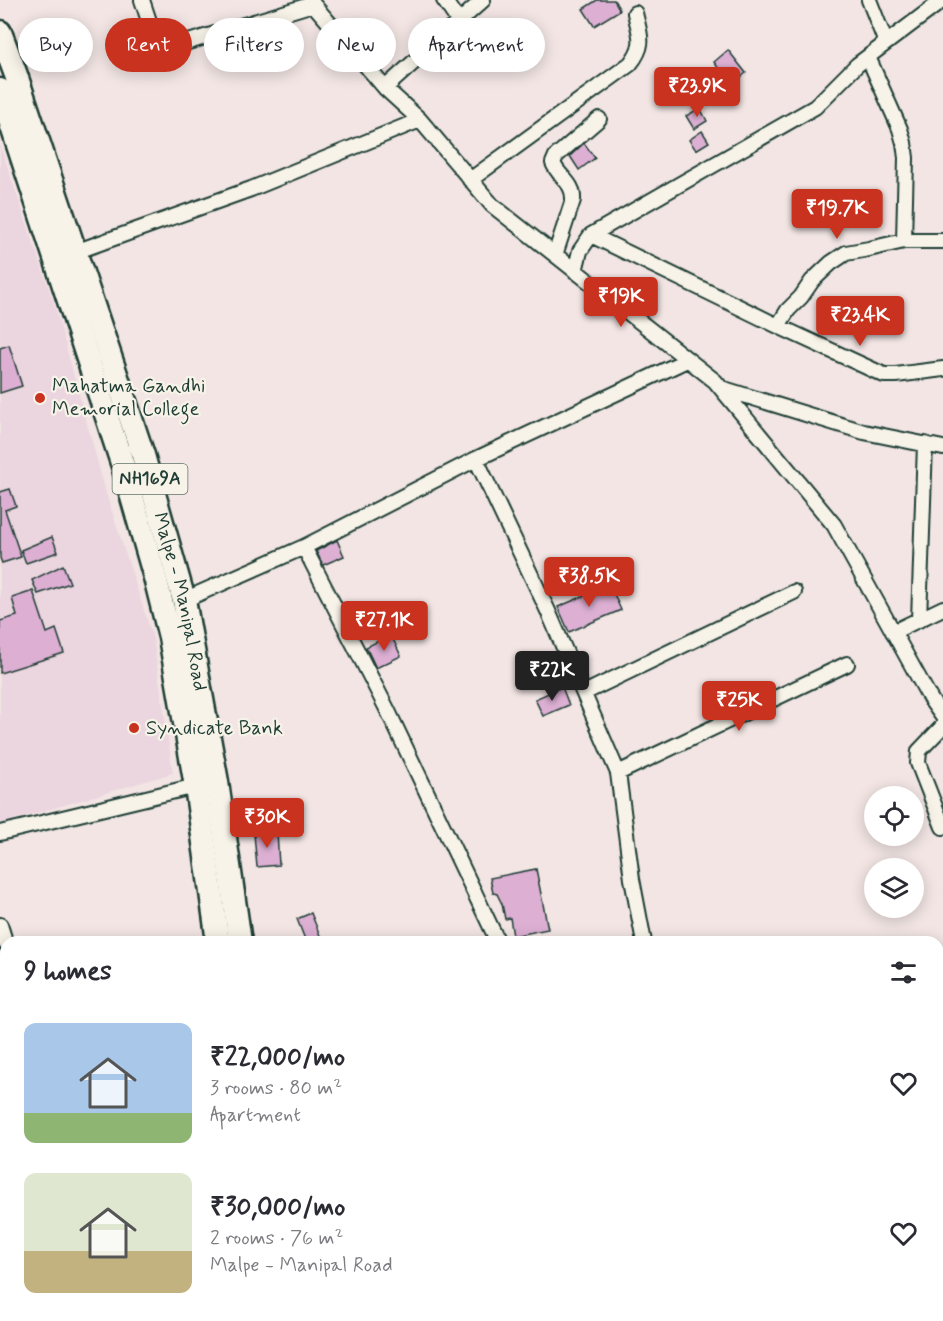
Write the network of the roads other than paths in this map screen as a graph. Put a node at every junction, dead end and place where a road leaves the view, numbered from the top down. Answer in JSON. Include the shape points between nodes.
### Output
{"nodes":[{"id":1,"x":142,"y":0,"type":"edge"},
{"id":2,"x":444,"y":0,"type":"edge"},
{"id":3,"x":483,"y":0,"type":"edge"},
{"id":4,"x":869,"y":0,"type":"edge"},
{"id":5,"x":943,"y":0,"type":"edge"},
{"id":6,"x":312,"y":2,"type":"edge"},
{"id":7,"x":635,"y":13,"type":"dead end"},
{"id":8,"x":456,"y":18,"type":"edge"},
{"id":9,"x":463,"y":18,"type":"edge"},
{"id":10,"x":0,"y":32,"type":"edge"},
{"id":11,"x":886,"y":43,"type":"junction"},
{"id":12,"x":868,"y":57,"type":"junction"},
{"id":13,"x":408,"y":67,"type":"edge"},
{"id":14,"x":385,"y":88,"type":"junction"},
{"id":15,"x":0,"y":90,"type":"edge"},
{"id":16,"x":599,"y":119,"type":"dead end"},
{"id":17,"x":420,"y":120,"type":"junction"},
{"id":18,"x":470,"y":180,"type":"junction"},
{"id":19,"x":591,"y":235,"type":"junction"},
{"id":20,"x":904,"y":241,"type":"junction"},
{"id":21,"x":943,"y":241,"type":"edge"},
{"id":22,"x":75,"y":252,"type":"junction"},
{"id":23,"x":555,"y":255,"type":"junction"},
{"id":24,"x":575,"y":271,"type":"junction"},
{"id":25,"x":86,"y":318,"type":"junction"},
{"id":26,"x":778,"y":326,"type":"junction"},
{"id":27,"x":687,"y":360,"type":"junction"},
{"id":28,"x":943,"y":369,"type":"edge"},
{"id":29,"x":721,"y":388,"type":"junction"},
{"id":30,"x":925,"y":444,"type":"junction"},
{"id":31,"x":943,"y":448,"type":"edge"},
{"id":32,"x":476,"y":459,"type":"junction"},
{"id":33,"x":304,"y":547,"type":"junction"},
{"id":34,"x":794,"y":592,"type":"dead end"},
{"id":35,"x":184,"y":600,"type":"junction"},
{"id":36,"x":943,"y":608,"type":"edge"},
{"id":37,"x":918,"y":620,"type":"junction"},
{"id":38,"x":893,"y":632,"type":"junction"},
{"id":39,"x":847,"y":664,"type":"dead end"},
{"id":40,"x":584,"y":693,"type":"junction"},
{"id":41,"x":943,"y":717,"type":"edge"},
{"id":42,"x":943,"y":726,"type":"edge"},
{"id":43,"x":618,"y":772,"type":"junction"},
{"id":44,"x":196,"y":786,"type":"junction"},
{"id":45,"x":943,"y":827,"type":"edge"},
{"id":46,"x":0,"y":833,"type":"edge"},
{"id":47,"x":217,"y":936,"type":"edge"},
{"id":48,"x":239,"y":936,"type":"edge"},
{"id":49,"x":495,"y":936,"type":"edge"},
{"id":50,"x":643,"y":936,"type":"edge"}],
"edges":[{"from":1,"to":6,"type":"street","via":[[159,51]]},
{"from":2,"to":8,"type":"street"},
{"from":3,"to":9,"type":"street"},
{"from":4,"to":11,"type":"street"},
{"from":5,"to":11,"type":"street"},
{"from":6,"to":14,"type":"street"},
{"from":7,"to":18,"type":"street","via":[[641,44],[630,64]]},
{"from":10,"to":22,"type":"highway","name":"Malpe - Manipal Road","number":"NH169A"},
{"from":11,"to":12,"type":"street"},
{"from":12,"to":19,"type":"street","via":[[814,107]]},
{"from":12,"to":20,"type":"street","via":[[904,143]]},
{"from":13,"to":14,"type":"street"},
{"from":14,"to":17,"type":"street"},
{"from":15,"to":25,"type":"highway","name":"Malpe - Manipal Road","number":"NH169A"},
{"from":16,"to":23,"type":"street","via":[[553,163],[574,192]]},
{"from":17,"to":18,"type":"street"},
{"from":17,"to":22,"type":"street","via":[[251,189]]},
{"from":18,"to":23,"type":"street","via":[[492,205]]},
{"from":19,"to":24,"type":"street","via":[[580,251]]},
{"from":19,"to":26,"type":"street"},
{"from":20,"to":21,"type":"street"},
{"from":20,"to":26,"type":"street","via":[[846,253],[831,262]]},
{"from":22,"to":25,"type":"highway","name":"Malpe - Manipal Road","number":"NH169A"},
{"from":23,"to":24,"type":"street"},
{"from":24,"to":27,"type":"street"},
{"from":25,"to":35,"type":"highway","name":"Malpe - Manipal Road","number":"NH169A","via":[[143,455]]},
{"from":25,"to":44,"type":"highway","name":"Malpe - Manipal Road","number":"NH169A","via":[[170,637]]},
{"from":26,"to":28,"type":"street","via":[[884,375]]},
{"from":27,"to":29,"type":"street"},
{"from":27,"to":32,"type":"street"},
{"from":29,"to":30,"type":"street","via":[[864,432]]},
{"from":29,"to":38,"type":"street","via":[[834,525]]},
{"from":30,"to":31,"type":"street"},
{"from":30,"to":37,"type":"street"},
{"from":32,"to":33,"type":"street"},
{"from":32,"to":40,"type":"street"},
{"from":33,"to":35,"type":"street"},
{"from":33,"to":49,"type":"street","via":[[388,711]]},
{"from":34,"to":40,"type":"street"},
{"from":35,"to":48,"type":"highway","name":"Malpe - Manipal Road","number":"NH169A"},
{"from":36,"to":37,"type":"street"},
{"from":37,"to":38,"type":"street"},
{"from":38,"to":41,"type":"street"},
{"from":39,"to":43,"type":"street"},
{"from":40,"to":43,"type":"street"},
{"from":42,"to":45,"type":"street","via":[[917,756]]},
{"from":43,"to":50,"type":"street"},
{"from":44,"to":46,"type":"street"},
{"from":44,"to":47,"type":"highway","name":"Malpe - Manipal Road","number":"NH169A"}]}
